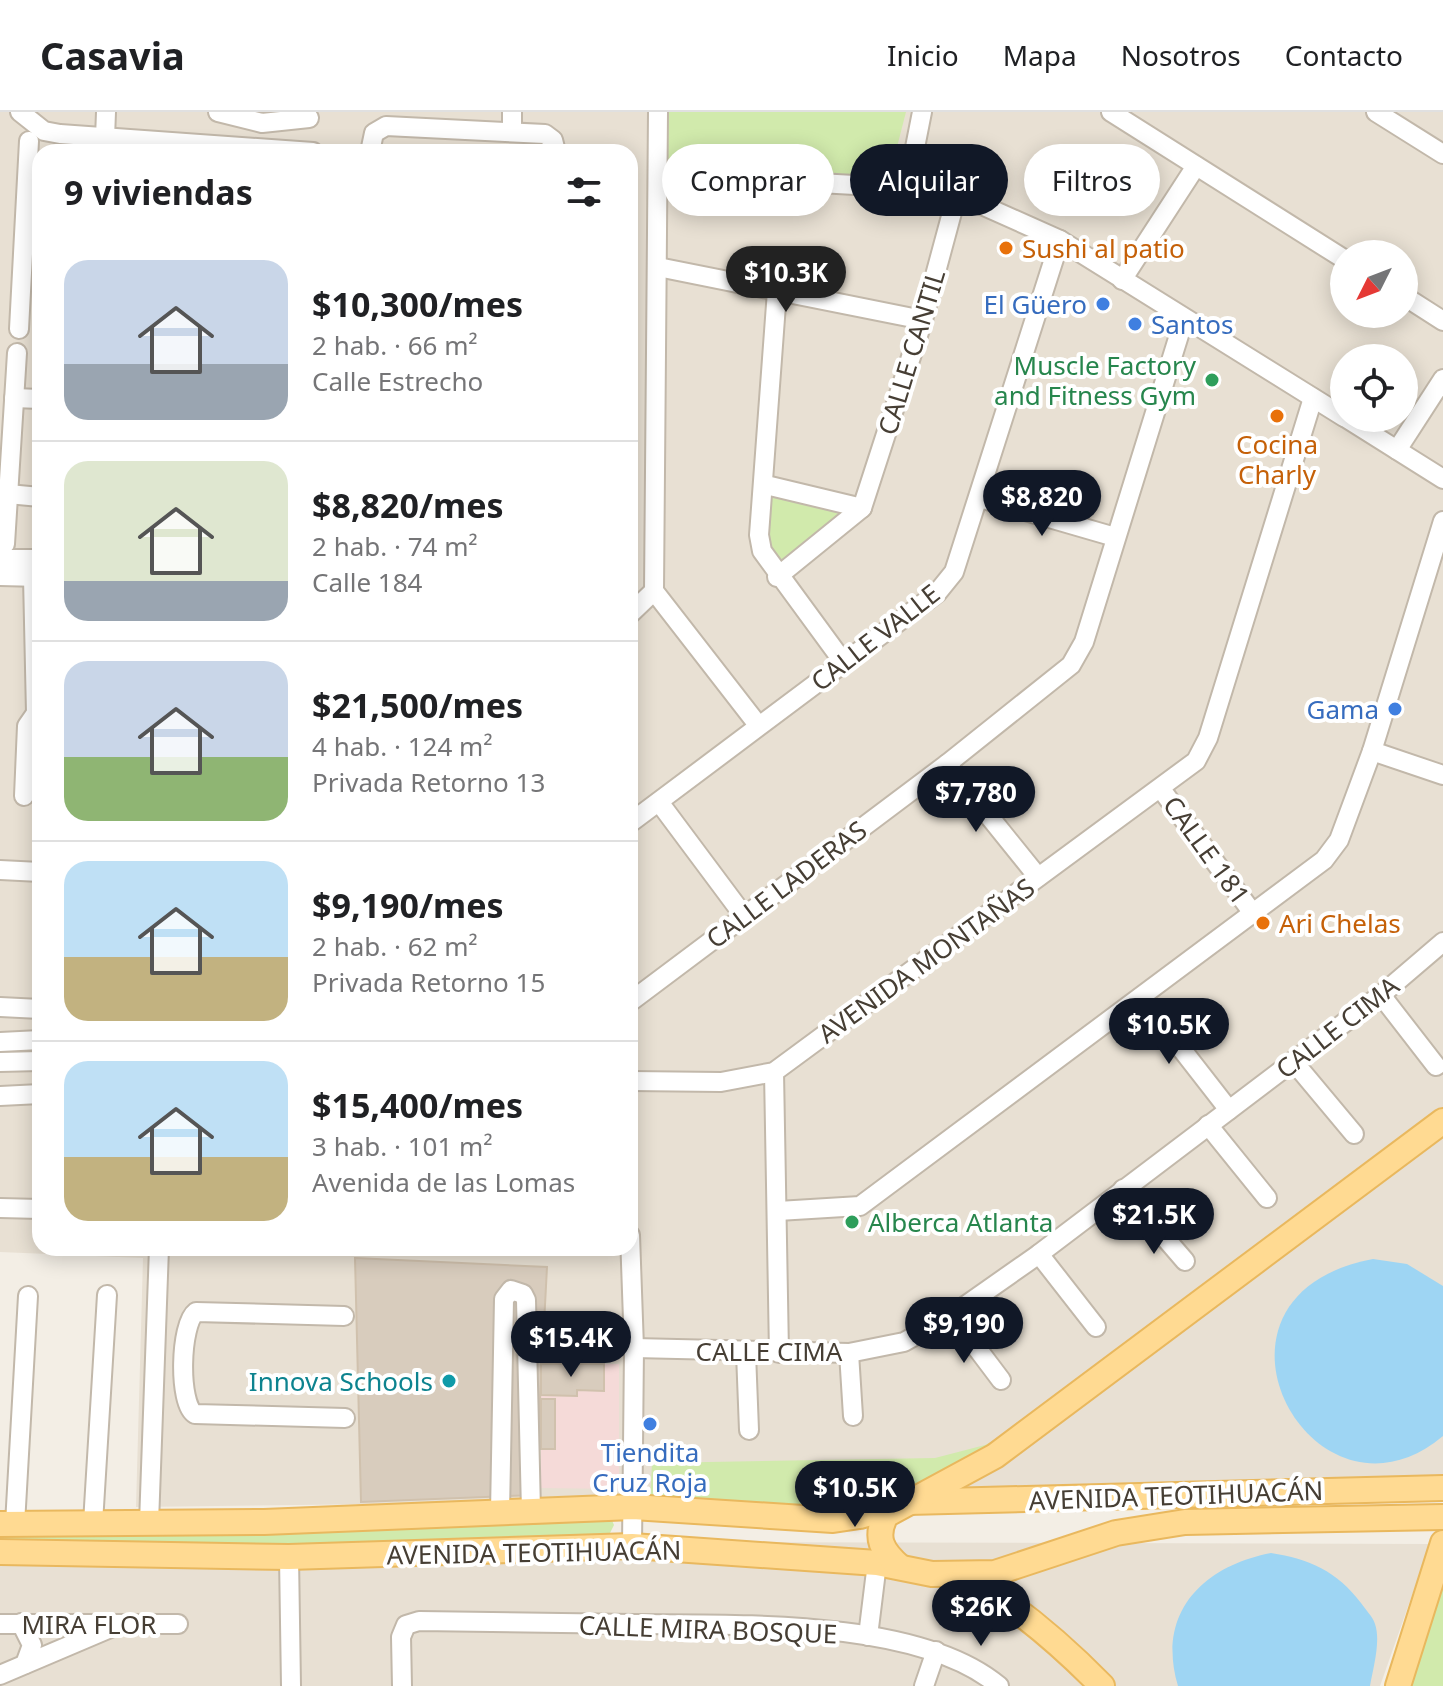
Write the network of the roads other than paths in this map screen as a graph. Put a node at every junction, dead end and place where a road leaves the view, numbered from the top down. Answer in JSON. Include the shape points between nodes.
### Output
{"nodes":[{"id":1,"x":20,"y":112,"type":"edge"},
{"id":2,"x":106,"y":112,"type":"edge"},
{"id":3,"x":512,"y":112,"type":"edge"},
{"id":4,"x":658,"y":112,"type":"edge"},
{"id":5,"x":922,"y":112,"type":"edge"},
{"id":6,"x":1111,"y":112,"type":"edge"},
{"id":7,"x":1376,"y":112,"type":"edge"},
{"id":8,"x":212,"y":115,"type":"edge"},
{"id":9,"x":309,"y":120,"type":"edge"},
{"id":10,"x":407,"y":120,"type":"edge"},
{"id":11,"x":262,"y":123,"type":"junction"},
{"id":12,"x":39,"y":128,"type":"edge"},
{"id":13,"x":512,"y":132,"type":"junction"},
{"id":14,"x":105,"y":138,"type":"junction"},
{"id":15,"x":177,"y":144,"type":"edge"},
{"id":16,"x":262,"y":144,"type":"edge"},
{"id":17,"x":373,"y":144,"type":"edge"},
{"id":18,"x":554,"y":144,"type":"edge"},
{"id":19,"x":916,"y":144,"type":"edge"},
{"id":20,"x":1443,"y":154,"type":"edge"},
{"id":21,"x":1196,"y":166,"type":"junction"},
{"id":22,"x":658,"y":174,"type":"junction"},
{"id":23,"x":850,"y":185,"type":"edge"},
{"id":24,"x":32,"y":208,"type":"edge"},
{"id":25,"x":951,"y":216,"type":"edge"},
{"id":26,"x":1006,"y":216,"type":"edge"},
{"id":27,"x":1060,"y":240,"type":"junction"},
{"id":28,"x":1330,"y":250,"type":"edge"},
{"id":29,"x":658,"y":267,"type":"junction"},
{"id":30,"x":1122,"y":280,"type":"junction"},
{"id":31,"x":777,"y":291,"type":"junction"},
{"id":32,"x":20,"y":298,"type":"junction"},
{"id":33,"x":32,"y":299,"type":"edge"},
{"id":34,"x":1418,"y":305,"type":"edge"},
{"id":35,"x":1184,"y":319,"type":"junction"},
{"id":36,"x":923,"y":320,"type":"junction"},
{"id":37,"x":1443,"y":321,"type":"edge"},
{"id":38,"x":19,"y":329,"type":"dead end"},
{"id":39,"x":17,"y":353,"type":"dead end"},
{"id":40,"x":1443,"y":379,"type":"edge"},
{"id":41,"x":14,"y":398,"type":"junction"},
{"id":42,"x":1313,"y":398,"type":"junction"},
{"id":43,"x":32,"y":399,"type":"edge"},
{"id":44,"x":1330,"y":409,"type":"edge"},
{"id":45,"x":1368,"y":432,"type":"edge"},
{"id":46,"x":1397,"y":450,"type":"junction"},
{"id":47,"x":1443,"y":479,"type":"edge"},
{"id":48,"x":766,"y":485,"type":"junction"},
{"id":49,"x":8,"y":494,"type":"junction"},
{"id":50,"x":32,"y":496,"type":"edge"},
{"id":51,"x":980,"y":498,"type":"junction"},
{"id":52,"x":862,"y":508,"type":"junction"},
{"id":53,"x":1443,"y":521,"type":"edge"},
{"id":54,"x":1115,"y":537,"type":"junction"},
{"id":55,"x":2,"y":552,"type":"edge"},
{"id":56,"x":32,"y":558,"type":"edge"},
{"id":57,"x":0,"y":576,"type":"edge"},
{"id":58,"x":32,"y":577,"type":"edge"},
{"id":59,"x":777,"y":577,"type":"junction"},
{"id":60,"x":654,"y":591,"type":"junction"},
{"id":61,"x":638,"y":606,"type":"edge"},
{"id":62,"x":844,"y":663,"type":"junction"},
{"id":63,"x":32,"y":719,"type":"edge"},
{"id":64,"x":758,"y":725,"type":"junction"},
{"id":65,"x":1372,"y":751,"type":"junction"},
{"id":66,"x":947,"y":764,"type":"junction"},
{"id":67,"x":1443,"y":775,"type":"edge"},
{"id":68,"x":1161,"y":789,"type":"junction"},
{"id":69,"x":24,"y":796,"type":"dead end"},
{"id":70,"x":659,"y":802,"type":"junction"},
{"id":71,"x":638,"y":817,"type":"edge"},
{"id":72,"x":0,"y":870,"type":"edge"},
{"id":73,"x":32,"y":872,"type":"edge"},
{"id":74,"x":1038,"y":877,"type":"junction"},
{"id":75,"x":1252,"y":912,"type":"junction"},
{"id":76,"x":744,"y":916,"type":"junction"},
{"id":77,"x":1443,"y":942,"type":"edge"},
{"id":78,"x":1381,"y":995,"type":"junction"},
{"id":79,"x":638,"y":996,"type":"edge"},
{"id":80,"x":1141,"y":997,"type":"junction"},
{"id":81,"x":0,"y":1007,"type":"edge"},
{"id":82,"x":32,"y":1009,"type":"edge"},
{"id":83,"x":32,"y":1041,"type":"edge"},
{"id":84,"x":0,"y":1042,"type":"edge"},
{"id":85,"x":32,"y":1061,"type":"edge"},
{"id":86,"x":1293,"y":1061,"type":"junction"},
{"id":87,"x":0,"y":1062,"type":"edge"},
{"id":88,"x":1436,"y":1066,"type":"dead end"},
{"id":89,"x":774,"y":1072,"type":"junction"},
{"id":90,"x":638,"y":1081,"type":"edge"},
{"id":91,"x":32,"y":1094,"type":"edge"},
{"id":92,"x":0,"y":1096,"type":"edge"},
{"id":93,"x":1229,"y":1110,"type":"junction"},
{"id":94,"x":1443,"y":1121,"type":"edge"},
{"id":95,"x":1208,"y":1125,"type":"junction"},
{"id":96,"x":1354,"y":1134,"type":"dead end"},
{"id":97,"x":1123,"y":1189,"type":"junction"},
{"id":98,"x":1267,"y":1198,"type":"dead end"},
{"id":99,"x":0,"y":1208,"type":"edge"},
{"id":100,"x":32,"y":1209,"type":"edge"},
{"id":101,"x":778,"y":1211,"type":"junction"},
{"id":102,"x":1039,"y":1254,"type":"junction"},
{"id":103,"x":159,"y":1256,"type":"edge"},
{"id":104,"x":631,"y":1256,"type":"edge"},
{"id":105,"x":1185,"y":1261,"type":"dead end"},
{"id":106,"x":107,"y":1295,"type":"dead end"},
{"id":107,"x":28,"y":1296,"type":"dead end"},
{"id":108,"x":952,"y":1315,"type":"junction"},
{"id":109,"x":344,"y":1316,"type":"dead end"},
{"id":110,"x":1096,"y":1327,"type":"dead end"},
{"id":111,"x":634,"y":1348,"type":"junction"},
{"id":112,"x":746,"y":1353,"type":"junction"},
{"id":113,"x":779,"y":1353,"type":"junction"},
{"id":114,"x":849,"y":1353,"type":"junction"},
{"id":115,"x":157,"y":1359,"type":"junction"},
{"id":116,"x":182,"y":1360,"type":"junction"},
{"id":117,"x":1001,"y":1380,"type":"dead end"},
{"id":118,"x":853,"y":1416,"type":"dead end"},
{"id":119,"x":345,"y":1418,"type":"dead end"},
{"id":120,"x":749,"y":1430,"type":"dead end"},
{"id":121,"x":1437,"y":1488,"type":"edge"},
{"id":122,"x":908,"y":1502,"type":"junction"},
{"id":123,"x":633,"y":1507,"type":"junction"},
{"id":124,"x":531,"y":1511,"type":"junction"},
{"id":125,"x":500,"y":1512,"type":"junction"},
{"id":126,"x":1443,"y":1517,"type":"edge"},
{"id":127,"x":93,"y":1523,"type":"junction"},
{"id":128,"x":149,"y":1523,"type":"junction"},
{"id":129,"x":7,"y":1524,"type":"edge"},
{"id":130,"x":1443,"y":1543,"type":"edge"},
{"id":131,"x":632,"y":1546,"type":"junction"},
{"id":132,"x":0,"y":1552,"type":"edge"},
{"id":133,"x":289,"y":1557,"type":"junction"},
{"id":134,"x":888,"y":1565,"type":"junction"},
{"id":135,"x":962,"y":1574,"type":"junction"},
{"id":136,"x":21,"y":1623,"type":"junction"},
{"id":137,"x":123,"y":1623,"type":"junction"},
{"id":138,"x":0,"y":1624,"type":"edge"},
{"id":139,"x":178,"y":1624,"type":"dead end"},
{"id":140,"x":868,"y":1636,"type":"junction"},
{"id":141,"x":936,"y":1651,"type":"junction"},
{"id":142,"x":25,"y":1664,"type":"junction"},
{"id":143,"x":0,"y":1675,"type":"edge"},
{"id":144,"x":291,"y":1686,"type":"edge"},
{"id":145,"x":402,"y":1686,"type":"edge"},
{"id":146,"x":924,"y":1686,"type":"edge"},
{"id":147,"x":999,"y":1686,"type":"edge"},
{"id":148,"x":1102,"y":1686,"type":"edge"},
{"id":149,"x":1398,"y":1686,"type":"edge"}],
"edges":[{"from":1,"to":12,"type":"street"},
{"from":2,"to":14,"type":"street"},
{"from":3,"to":13,"type":"street"},
{"from":4,"to":22,"type":"street"},
{"from":5,"to":19,"type":"street"},
{"from":6,"to":21,"type":"street"},
{"from":7,"to":20,"type":"street"},
{"from":8,"to":11,"type":"street"},
{"from":9,"to":11,"type":"street"},
{"from":10,"to":13,"type":"street"},
{"from":10,"to":17,"type":"street","via":[[378,128]]},
{"from":11,"to":16,"type":"street"},
{"from":12,"to":14,"type":"street"},
{"from":13,"to":18,"type":"street","via":[[545,134]]},
{"from":14,"to":15,"type":"street"},
{"from":21,"to":28,"type":"street"},
{"from":21,"to":30,"type":"street"},
{"from":22,"to":23,"type":"street"},
{"from":22,"to":29,"type":"street"},
{"from":24,"to":32,"type":"street"},
{"from":25,"to":36,"type":"street","name":"CALLE CANTIL"},
{"from":26,"to":27,"type":"street"},
{"from":27,"to":30,"type":"street"},
{"from":27,"to":51,"type":"street","name":"CALLE VALLE"},
{"from":29,"to":31,"type":"street"},
{"from":29,"to":60,"type":"street"},
{"from":30,"to":35,"type":"street"},
{"from":31,"to":36,"type":"street"},
{"from":31,"to":48,"type":"street"},
{"from":32,"to":33,"type":"street"},
{"from":32,"to":38,"type":"street"},
{"from":34,"to":37,"type":"street"},
{"from":35,"to":42,"type":"street"},
{"from":35,"to":54,"type":"street","name":"CALLE LADERAS"},
{"from":36,"to":52,"type":"street","name":"CALLE CANTIL"},
{"from":39,"to":41,"type":"street"},
{"from":40,"to":46,"type":"street"},
{"from":41,"to":43,"type":"street"},
{"from":41,"to":49,"type":"street"},
{"from":42,"to":44,"type":"street"},
{"from":42,"to":68,"type":"street","name":"AVENIDA MONTAÑAS","via":[[1208,738],[1196,761]]},
{"from":45,"to":46,"type":"street"},
{"from":46,"to":47,"type":"street"},
{"from":48,"to":52,"type":"street"},
{"from":48,"to":59,"type":"street","via":[[759,535]]},
{"from":49,"to":50,"type":"street"},
{"from":49,"to":55,"type":"street"},
{"from":51,"to":54,"type":"street"},
{"from":51,"to":62,"type":"street","name":"CALLE VALLE","via":[[954,572],[937,593]]},
{"from":52,"to":59,"type":"street"},
{"from":53,"to":65,"type":"street"},
{"from":54,"to":66,"type":"street","name":"CALLE LADERAS","via":[[1084,642],[1071,665]]},
{"from":55,"to":56,"type":"street"},
{"from":57,"to":58,"type":"street"},
{"from":59,"to":62,"type":"street"},
{"from":60,"to":61,"type":"street"},
{"from":60,"to":64,"type":"street"},
{"from":62,"to":64,"type":"street","name":"CALLE VALLE"},
{"from":63,"to":69,"type":"street","via":[[27,726]]},
{"from":64,"to":70,"type":"street","name":"CALLE VALLE"},
{"from":65,"to":67,"type":"street"},
{"from":65,"to":75,"type":"street","via":[[1339,840],[1324,860]]},
{"from":66,"to":74,"type":"street"},
{"from":66,"to":76,"type":"street","name":"CALLE LADERAS"},
{"from":68,"to":74,"type":"street","name":"AVENIDA MONTAÑAS"},
{"from":68,"to":75,"type":"street","name":"CALLE 181"},
{"from":70,"to":71,"type":"street","name":"CALLE VALLE"},
{"from":70,"to":76,"type":"street"},
{"from":72,"to":73,"type":"street"},
{"from":74,"to":89,"type":"street","name":"AVENIDA MONTAÑAS"},
{"from":75,"to":80,"type":"street"},
{"from":76,"to":79,"type":"street","name":"CALLE LADERAS"},
{"from":77,"to":78,"type":"street","name":"CALLE CIMA"},
{"from":78,"to":86,"type":"street","name":"CALLE CIMA"},
{"from":78,"to":88,"type":"street"},
{"from":80,"to":93,"type":"street"},
{"from":80,"to":101,"type":"street","via":[[860,1206]]},
{"from":81,"to":82,"type":"street"},
{"from":83,"to":84,"type":"street"},
{"from":85,"to":87,"type":"street"},
{"from":86,"to":93,"type":"street","name":"CALLE CIMA"},
{"from":86,"to":96,"type":"street"},
{"from":89,"to":90,"type":"street","name":"AVENIDA MONTAÑAS","via":[[721,1082]]},
{"from":89,"to":101,"type":"street"},
{"from":91,"to":92,"type":"street"},
{"from":93,"to":95,"type":"street","name":"CALLE CIMA"},
{"from":94,"to":122,"type":"main road","via":[[995,1456]]},
{"from":95,"to":97,"type":"street","name":"CALLE CIMA"},
{"from":95,"to":98,"type":"street"},
{"from":97,"to":102,"type":"street","name":"CALLE CIMA"},
{"from":97,"to":105,"type":"street"},
{"from":99,"to":100,"type":"street"},
{"from":101,"to":113,"type":"street"},
{"from":102,"to":108,"type":"street","name":"CALLE CIMA"},
{"from":102,"to":110,"type":"street"},
{"from":103,"to":115,"type":"street"},
{"from":104,"to":111,"type":"street"},
{"from":106,"to":127,"type":"street"},
{"from":107,"to":129,"type":"street"},
{"from":108,"to":114,"type":"street","name":"CALLE CIMA","via":[[904,1342]]},
{"from":108,"to":117,"type":"street"},
{"from":109,"to":116,"type":"street","via":[[196,1312]]},
{"from":111,"to":112,"type":"street","name":"CALLE CIMA"},
{"from":111,"to":123,"type":"street"},
{"from":112,"to":113,"type":"street","name":"CALLE CIMA"},
{"from":112,"to":120,"type":"street"},
{"from":113,"to":114,"type":"street","name":"CALLE CIMA"},
{"from":114,"to":118,"type":"street"},
{"from":115,"to":116,"type":"street"},
{"from":115,"to":128,"type":"street"},
{"from":116,"to":119,"type":"street","via":[[188,1406],[195,1414]]},
{"from":121,"to":122,"type":"main road","name":"AVENIDA TEOTIHUACÁN"},
{"from":122,"to":123,"type":"main road","name":"AVENIDA TEOTIHUACÁN","via":[[833,1520]]},
{"from":122,"to":134,"type":"main road","via":[[886,1515],[880,1526]]},
{"from":123,"to":124,"type":"main road","name":"AVENIDA TEOTIHUACÁN"},
{"from":123,"to":131,"type":"street"},
{"from":124,"to":125,"type":"main road","name":"AVENIDA TEOTIHUACÁN"},
{"from":124,"to":125,"type":"street","via":[[526,1300],[511,1290],[504,1299]]},
{"from":125,"to":128,"type":"main road","name":"AVENIDA TEOTIHUACÁN"},
{"from":126,"to":135,"type":"main road","name":"AVENIDA TEOTIHUACÁN","via":[[1185,1522],[1116,1533],[995,1573]]},
{"from":127,"to":128,"type":"main road","name":"AVENIDA TEOTIHUACÁN"},
{"from":127,"to":129,"type":"main road","name":"AVENIDA TEOTIHUACÁN"},
{"from":130,"to":149,"type":"main road"},
{"from":131,"to":133,"type":"main road","name":"AVENIDA TEOTIHUACÁN"},
{"from":131,"to":134,"type":"main road","name":"AVENIDA TEOTIHUACÁN"},
{"from":132,"to":133,"type":"main road","name":"AVENIDA TEOTIHUACÁN"},
{"from":133,"to":144,"type":"street"},
{"from":134,"to":135,"type":"main road","name":"AVENIDA TEOTIHUACÁN"},
{"from":134,"to":140,"type":"street"},
{"from":135,"to":148,"type":"main road","via":[[1065,1647]]},
{"from":136,"to":137,"type":"street","name":"MIRA FLOR"},
{"from":136,"to":138,"type":"street","name":"MIRA FLOR"},
{"from":136,"to":142,"type":"street","via":[[32,1645]]},
{"from":137,"to":139,"type":"street","name":"MIRA FLOR"},
{"from":137,"to":142,"type":"street"},
{"from":140,"to":141,"type":"street","name":"CALLE MIRA BOSQUE"},
{"from":140,"to":145,"type":"street","name":"CALLE MIRA BOSQUE","via":[[741,1625],[419,1621],[406,1625],[401,1637]]},
{"from":141,"to":146,"type":"street"},
{"from":141,"to":147,"type":"street","name":"CALLE MIRA BOSQUE","via":[[981,1671]]},
{"from":142,"to":143,"type":"street"}]}
